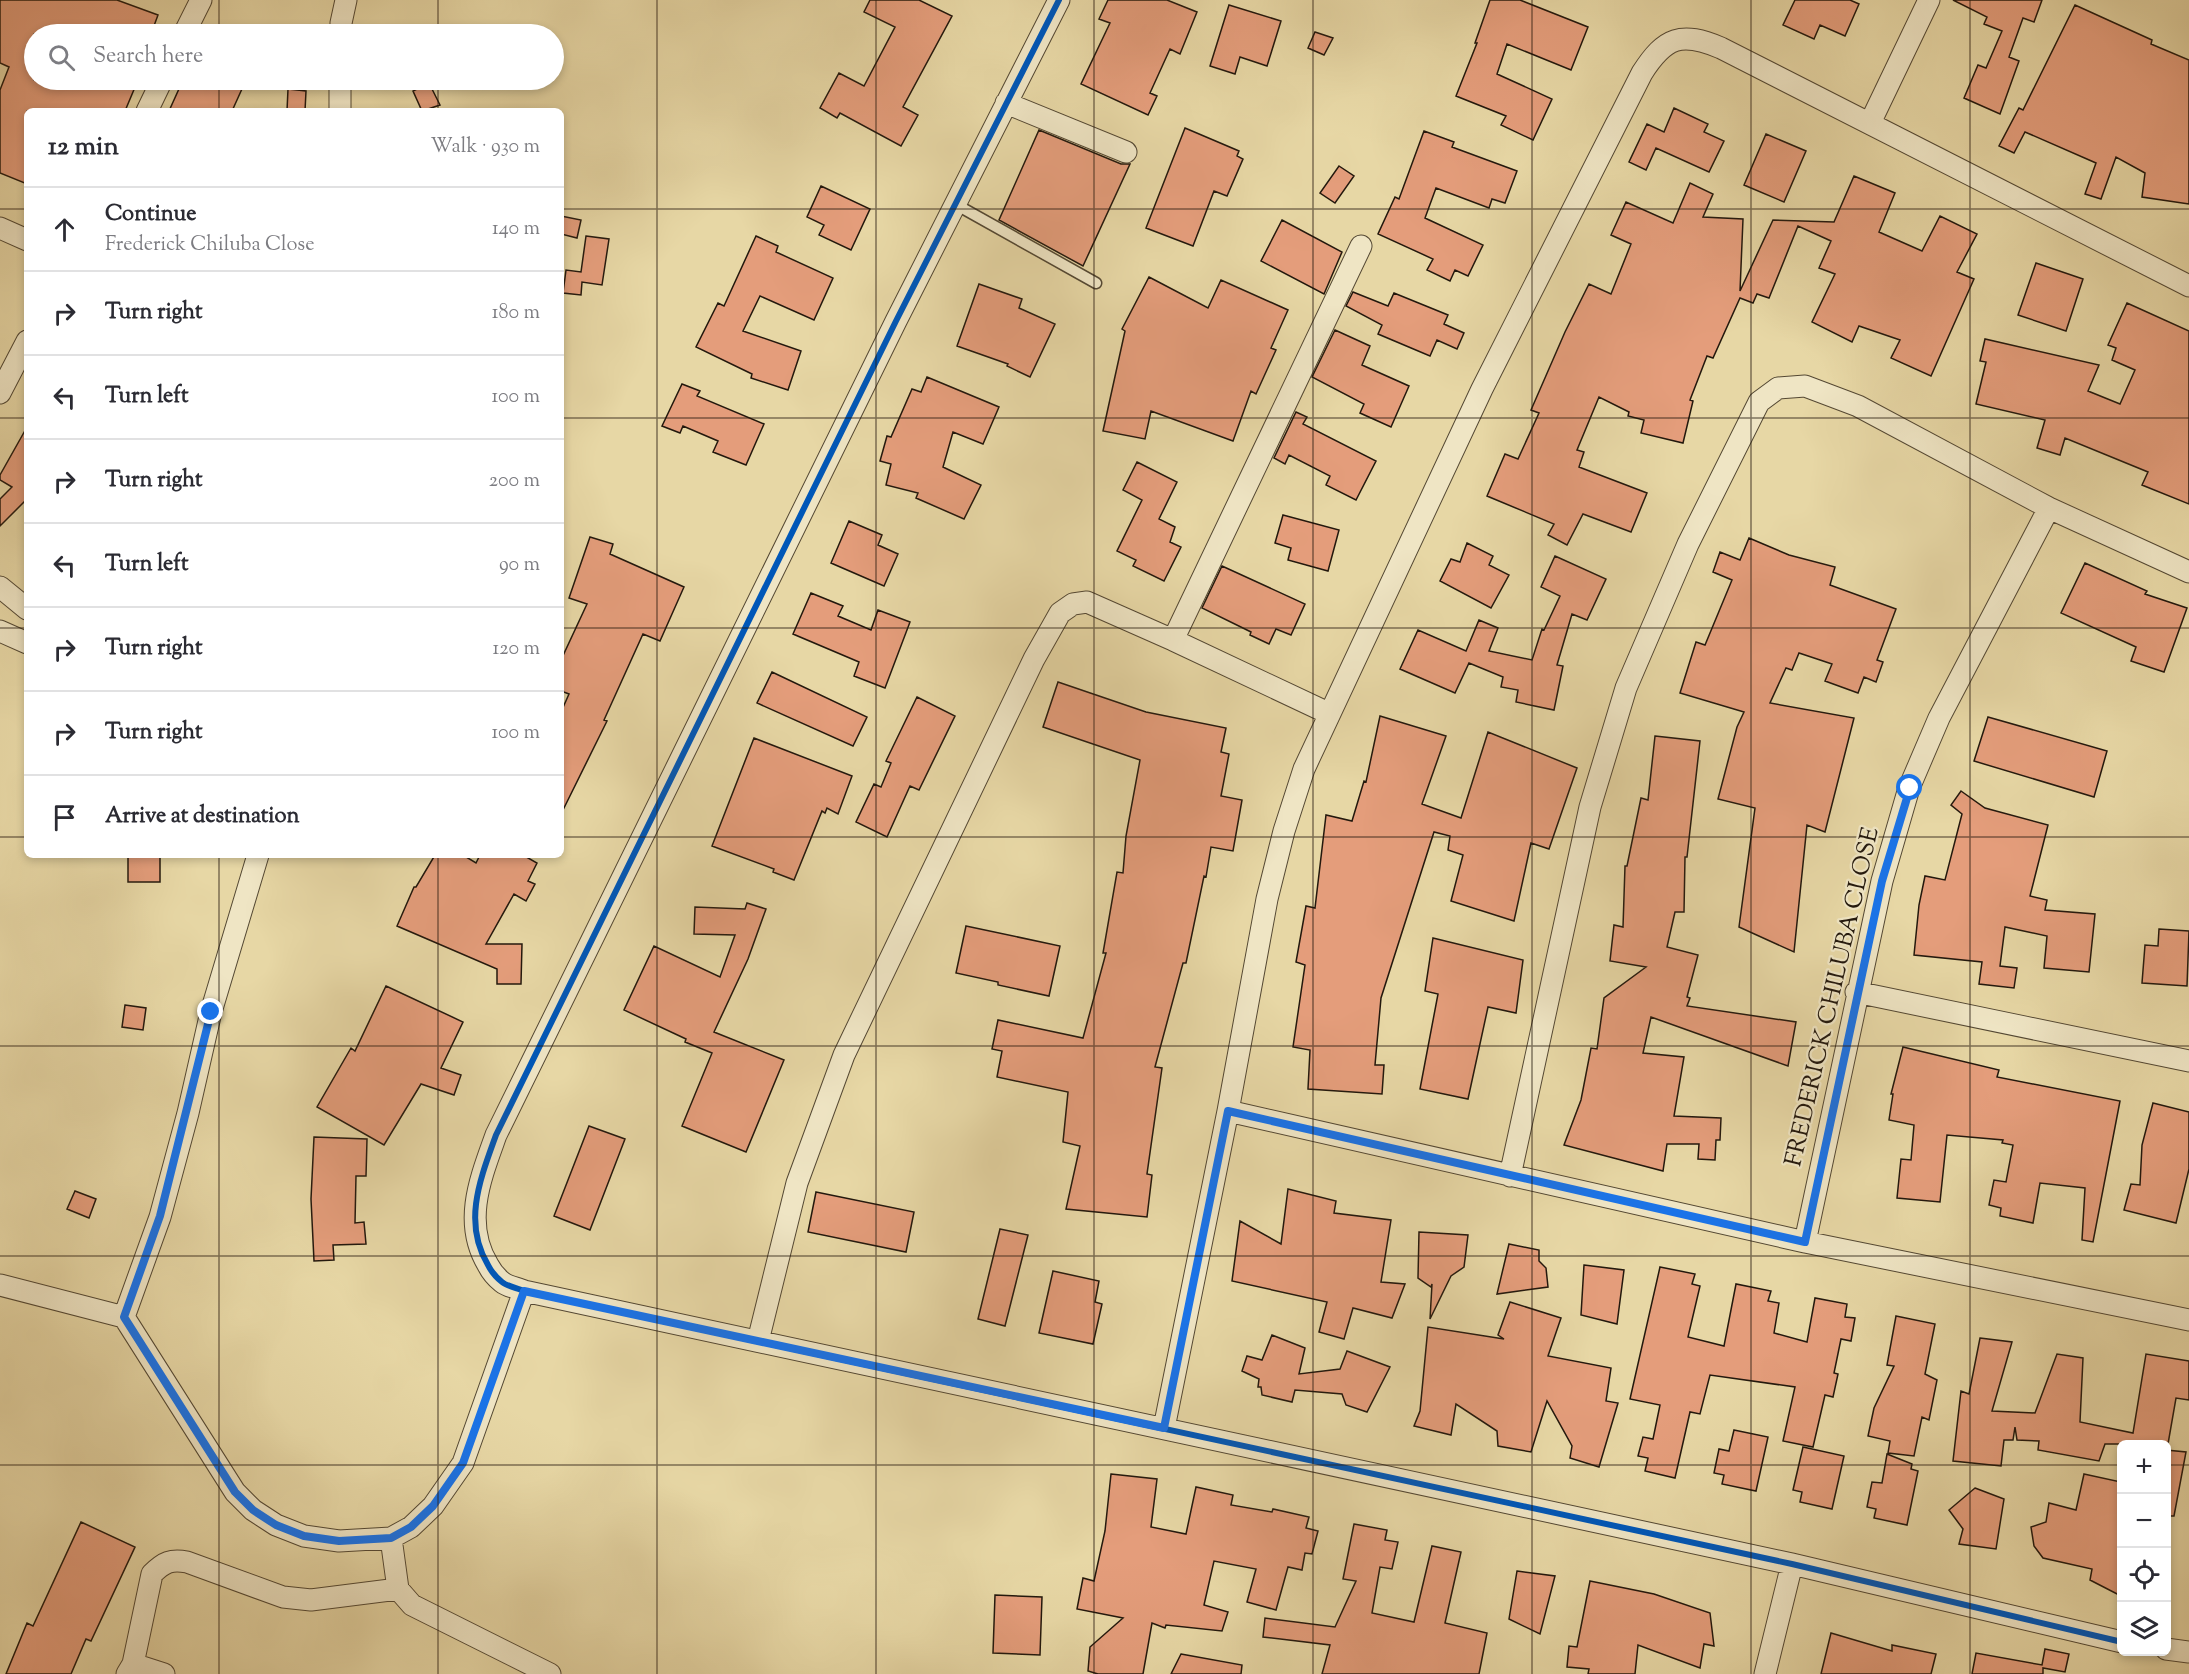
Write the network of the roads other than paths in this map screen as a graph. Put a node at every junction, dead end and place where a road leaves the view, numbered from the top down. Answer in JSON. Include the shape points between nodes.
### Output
{"nodes":[{"id":1,"x":201,"y":0,"type":"edge"},
{"id":2,"x":346,"y":0,"type":"edge"},
{"id":3,"x":1059,"y":0,"type":"edge"},
{"id":4,"x":1929,"y":0,"type":"edge"},
{"id":5,"x":189,"y":24,"type":"edge"},
{"id":6,"x":341,"y":24,"type":"edge"},
{"id":7,"x":157,"y":90,"type":"edge"},
{"id":8,"x":340,"y":90,"type":"edge"},
{"id":9,"x":1006,"y":103,"type":"junction"},
{"id":10,"x":148,"y":108,"type":"edge"},
{"id":11,"x":340,"y":108,"type":"edge"},
{"id":12,"x":1870,"y":123,"type":"junction"},
{"id":13,"x":1126,"y":152,"type":"dead end"},
{"id":14,"x":955,"y":204,"type":"junction"},
{"id":15,"x":0,"y":228,"type":"edge"},
{"id":16,"x":24,"y":239,"type":"edge"},
{"id":17,"x":1361,"y":246,"type":"dead end"},
{"id":18,"x":1096,"y":283,"type":"dead end"},
{"id":19,"x":2189,"y":286,"type":"edge"},
{"id":20,"x":24,"y":347,"type":"edge"},
{"id":21,"x":0,"y":393,"type":"edge"},
{"id":22,"x":2049,"y":508,"type":"junction"},
{"id":23,"x":2189,"y":572,"type":"edge"},
{"id":24,"x":0,"y":587,"type":"edge"},
{"id":25,"x":24,"y":607,"type":"edge"},
{"id":26,"x":0,"y":631,"type":"edge"},
{"id":27,"x":1173,"y":640,"type":"junction"},
{"id":28,"x":24,"y":642,"type":"edge"},
{"id":29,"x":1328,"y":713,"type":"junction"},
{"id":30,"x":257,"y":858,"type":"edge"},
{"id":31,"x":1857,"y":993,"type":"junction"},
{"id":32,"x":2189,"y":1061,"type":"edge"},
{"id":33,"x":1228,"y":1111,"type":"junction"},
{"id":34,"x":1510,"y":1176,"type":"junction"},
{"id":35,"x":1805,"y":1242,"type":"junction"},
{"id":36,"x":0,"y":1285,"type":"edge"},
{"id":37,"x":524,"y":1291,"type":"junction"},
{"id":38,"x":124,"y":1317,"type":"junction"},
{"id":39,"x":2189,"y":1320,"type":"edge"},
{"id":40,"x":758,"y":1341,"type":"junction"},
{"id":41,"x":1164,"y":1428,"type":"junction"},
{"id":42,"x":391,"y":1538,"type":"junction"},
{"id":43,"x":1792,"y":1564,"type":"junction"},
{"id":44,"x":398,"y":1589,"type":"junction"},
{"id":45,"x":2117,"y":1641,"type":"edge"},
{"id":46,"x":2171,"y":1650,"type":"edge"},
{"id":47,"x":2189,"y":1652,"type":"edge"},
{"id":48,"x":130,"y":1669,"type":"edge"},
{"id":49,"x":164,"y":1674,"type":"edge"},
{"id":50,"x":550,"y":1674,"type":"edge"},
{"id":51,"x":1765,"y":1674,"type":"edge"}],
"edges":[{"from":1,"to":5,"type":"street"},
{"from":2,"to":6,"type":"street"},
{"from":3,"to":9,"type":"street"},
{"from":4,"to":12,"type":"street"},
{"from":7,"to":10,"type":"street"},
{"from":8,"to":11,"type":"street"},
{"from":9,"to":13,"type":"street"},
{"from":9,"to":14,"type":"street"},
{"from":12,"to":19,"type":"street"},
{"from":12,"to":29,"type":"street","via":[[1703,40],[1667,43],[1653,56],[1487,378]]},
{"from":14,"to":18,"type":"lane"},
{"from":14,"to":37,"type":"street","via":[[496,1135],[476,1202],[474,1229],[491,1271],[503,1283]]},
{"from":15,"to":16,"type":"street"},
{"from":17,"to":27,"type":"street"},
{"from":20,"to":21,"type":"street"},
{"from":22,"to":23,"type":"street"},
{"from":22,"to":31,"type":"street","name":"FREDERICK CHILUBA CLOSE","via":[[1939,718],[1910,788],[1882,881]]},
{"from":22,"to":34,"type":"street","via":[[1858,406],[1804,386],[1778,388],[1759,402],[1688,544],[1626,688],[1590,807]]},
{"from":24,"to":25,"type":"street"},
{"from":26,"to":28,"type":"street"},
{"from":27,"to":29,"type":"street"},
{"from":27,"to":40,"type":"street","via":[[1087,602],[1073,604],[1060,613],[1034,659],[844,1055],[797,1184]]},
{"from":29,"to":33,"type":"street","via":[[1304,769],[1266,899]]},
{"from":30,"to":38,"type":"street","via":[[211,1012],[160,1216]]},
{"from":31,"to":32,"type":"street"},
{"from":31,"to":35,"type":"street","name":"FREDERICK CHILUBA CLOSE"},
{"from":33,"to":34,"type":"street"},
{"from":33,"to":41,"type":"street"},
{"from":34,"to":35,"type":"street"},
{"from":35,"to":39,"type":"street"},
{"from":36,"to":38,"type":"street"},
{"from":37,"to":40,"type":"street"},
{"from":37,"to":42,"type":"street","via":[[463,1463],[433,1506],[411,1527]]},
{"from":38,"to":42,"type":"street","via":[[235,1492],[253,1510],[304,1536],[339,1541]]},
{"from":40,"to":41,"type":"street"},
{"from":41,"to":43,"type":"street"},
{"from":42,"to":44,"type":"street"},
{"from":43,"to":45,"type":"street"},
{"from":43,"to":51,"type":"street"},
{"from":44,"to":48,"type":"street","via":[[311,1600],[283,1598],[187,1562],[163,1563],[152,1574]]},
{"from":44,"to":50,"type":"street","via":[[412,1605]]},
{"from":46,"to":47,"type":"street"},
{"from":48,"to":49,"type":"street"}]}
